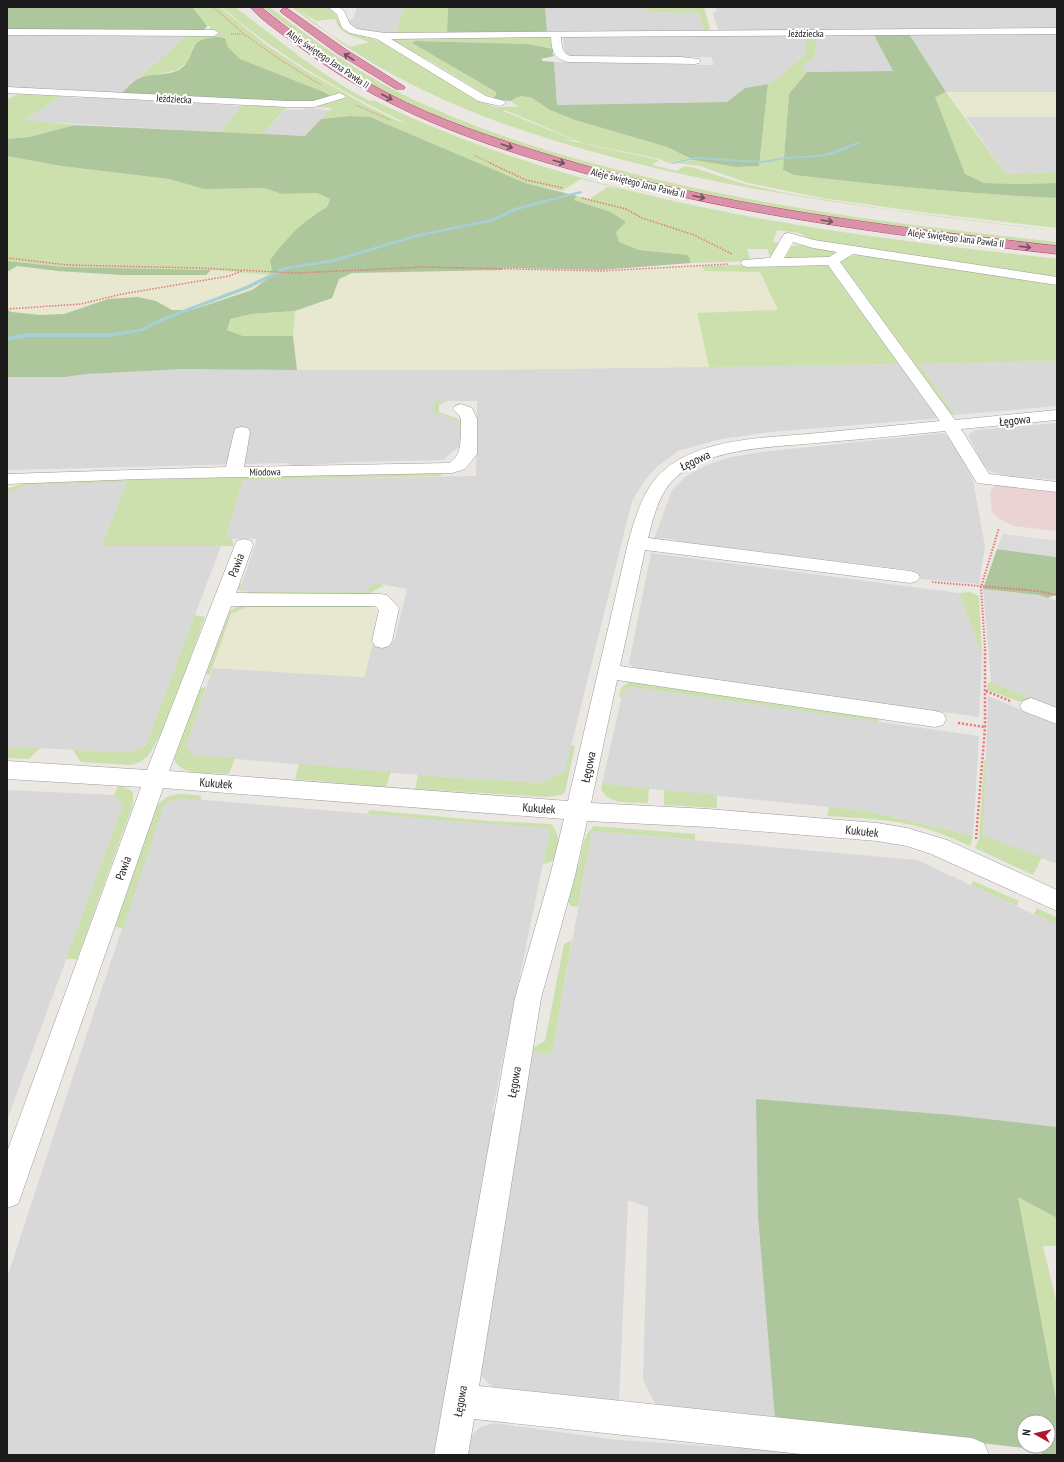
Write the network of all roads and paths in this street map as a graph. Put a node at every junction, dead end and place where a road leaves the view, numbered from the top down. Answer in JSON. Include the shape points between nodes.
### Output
{"nodes":[{"id":1,"x":213,"y":7,"type":"edge"},
{"id":2,"x":255,"y":7,"type":"edge"},
{"id":3,"x":280,"y":7,"type":"edge"},
{"id":4,"x":333,"y":7,"type":"edge"},
{"id":5,"x":1057,"y":31,"type":"edge"},
{"id":6,"x":7,"y":32,"type":"edge"},
{"id":7,"x":214,"y":33,"type":"joint"},
{"id":8,"x":244,"y":34,"type":"junction"},
{"id":9,"x":556,"y":34,"type":"junction"},
{"id":10,"x":379,"y":36,"type":"junction"},
{"id":11,"x":695,"y":61,"type":"dead end"},
{"id":12,"x":7,"y":90,"type":"edge"},
{"id":13,"x":412,"y":93,"type":"dead end"},
{"id":14,"x":340,"y":96,"type":"joint"},
{"id":15,"x":500,"y":103,"type":"dead end"},
{"id":16,"x":581,"y":156,"type":"dead end"},
{"id":17,"x":582,"y":198,"type":"dead end"},
{"id":18,"x":1057,"y":238,"type":"edge"},
{"id":19,"x":850,"y":250,"type":"junction"},
{"id":20,"x":1057,"y":250,"type":"edge"},
{"id":21,"x":7,"y":258,"type":"edge"},
{"id":22,"x":832,"y":261,"type":"junction"},
{"id":23,"x":776,"y":262,"type":"junction"},
{"id":24,"x":748,"y":263,"type":"junction"},
{"id":25,"x":243,"y":271,"type":"junction"},
{"id":26,"x":1057,"y":281,"type":"edge"},
{"id":27,"x":7,"y":309,"type":"edge"},
{"id":28,"x":461,"y":409,"type":"dead end"},
{"id":29,"x":1057,"y":415,"type":"edge"},
{"id":30,"x":952,"y":426,"type":"junction"},
{"id":31,"x":242,"y":432,"type":"dead end"},
{"id":32,"x":234,"y":472,"type":"junction"},
{"id":33,"x":7,"y":479,"type":"edge"},
{"id":34,"x":1057,"y":487,"type":"edge"},
{"id":35,"x":999,"y":528,"type":"dead end"},
{"id":36,"x":637,"y":543,"type":"junction"},
{"id":37,"x":244,"y":545,"type":"dead end"},
{"id":38,"x":910,"y":577,"type":"joint"},
{"id":39,"x":981,"y":587,"type":"junction"},
{"id":40,"x":1057,"y":595,"type":"edge"},
{"id":41,"x":223,"y":599,"type":"junction"},
{"id":42,"x":382,"y":641,"type":"dead end"},
{"id":43,"x":609,"y":672,"type":"junction"},
{"id":44,"x":1032,"y":706,"type":"dead end"},
{"id":45,"x":1057,"y":716,"type":"edge"},
{"id":46,"x":935,"y":719,"type":"dead end"},
{"id":47,"x":7,"y":770,"type":"edge"},
{"id":48,"x":155,"y":779,"type":"junction"},
{"id":49,"x":578,"y":810,"type":"junction"},
{"id":50,"x":966,"y":859,"type":"junction"},
{"id":51,"x":1057,"y":901,"type":"edge"},
{"id":52,"x":7,"y":1193,"type":"edge"},
{"id":53,"x":460,"y":1400,"type":"junction"},
{"id":54,"x":451,"y":1455,"type":"edge"},
{"id":55,"x":972,"y":1455,"type":"edge"}],
"edges":[{"from":1,"to":8,"type":"path"},
{"from":2,"to":20,"type":"highway","name":"Aleje świętego Jana Pawła II","one_way":true,"via":[[358,82],[438,121],[522,151],[611,177],[745,207],[872,228]]},
{"from":13,"to":3,"type":"highway","name":"Aleje świętego Jana Pawła II","one_way":true,"via":[[374,73],[334,47]]},
{"from":4,"to":10,"type":"street","name":"Jeździecka","via":[[341,13],[343,23],[348,29]]},
{"from":5,"to":9,"type":"street","name":"Jeździecka"},
{"from":6,"to":7,"type":"street"},
{"from":7,"to":8,"type":"path"},
{"from":8,"to":14,"type":"path"},
{"from":9,"to":10,"type":"street","name":"Jeździecka"},
{"from":9,"to":11,"type":"street","via":[[558,55],[569,59]]},
{"from":10,"to":15,"type":"street","via":[[482,99]]},
{"from":12,"to":14,"type":"street","name":"Jeździecka","via":[[298,105],[314,104]]},
{"from":16,"to":18,"type":"highway","name":"Aleje świętego Jana Pawła II","via":[[684,182],[753,195],[875,215]]},
{"from":17,"to":24,"type":"path","via":[[626,209],[642,218],[694,235]]},
{"from":19,"to":22,"type":"street"},
{"from":19,"to":23,"type":"street","via":[[789,237]]},
{"from":19,"to":26,"type":"street"},
{"from":21,"to":25,"type":"path","via":[[68,265]]},
{"from":22,"to":23,"type":"street"},
{"from":22,"to":30,"type":"street"},
{"from":23,"to":24,"type":"street"},
{"from":24,"to":25,"type":"path","via":[[602,271],[424,267],[296,273]]},
{"from":25,"to":27,"type":"path","via":[[229,276],[122,294],[81,304]]},
{"from":28,"to":32,"type":"street","name":"Miodowa","via":[[466,412],[469,419],[468,454],[459,465],[452,468]]},
{"from":29,"to":30,"type":"street","name":"Łęgowa"},
{"from":30,"to":34,"type":"street","via":[[983,480]]},
{"from":30,"to":36,"type":"street","name":"Łęgowa","via":[[763,443],[700,455],[672,472],[656,490],[648,506]]},
{"from":31,"to":32,"type":"street"},
{"from":32,"to":33,"type":"street","name":"Miodowa"},
{"from":35,"to":39,"type":"path"},
{"from":36,"to":38,"type":"street"},
{"from":36,"to":43,"type":"street","name":"Łęgowa"},
{"from":37,"to":41,"type":"street","name":"Pawia"},
{"from":38,"to":39,"type":"path","via":[[918,581]]},
{"from":39,"to":40,"type":"path"},
{"from":39,"to":50,"type":"path","via":[[986,663],[986,727],[978,831]]},
{"from":41,"to":42,"type":"street","via":[[380,600],[390,608]]},
{"from":41,"to":48,"type":"street","name":"Pawia"},
{"from":43,"to":46,"type":"street"},
{"from":43,"to":49,"type":"street","name":"Łęgowa"},
{"from":44,"to":45,"type":"street"},
{"from":47,"to":48,"type":"street","name":"Kukułek"},
{"from":48,"to":49,"type":"street","name":"Kukułek"},
{"from":48,"to":52,"type":"street","name":"Pawia"},
{"from":49,"to":50,"type":"street","name":"Kukułek","via":[[877,832],[913,839]]},
{"from":49,"to":53,"type":"street","name":"Łęgowa","via":[[528,998]]},
{"from":50,"to":51,"type":"street","name":"Kukułek"},
{"from":53,"to":54,"type":"street","name":"Łęgowa"},
{"from":53,"to":55,"type":"street"}]}
